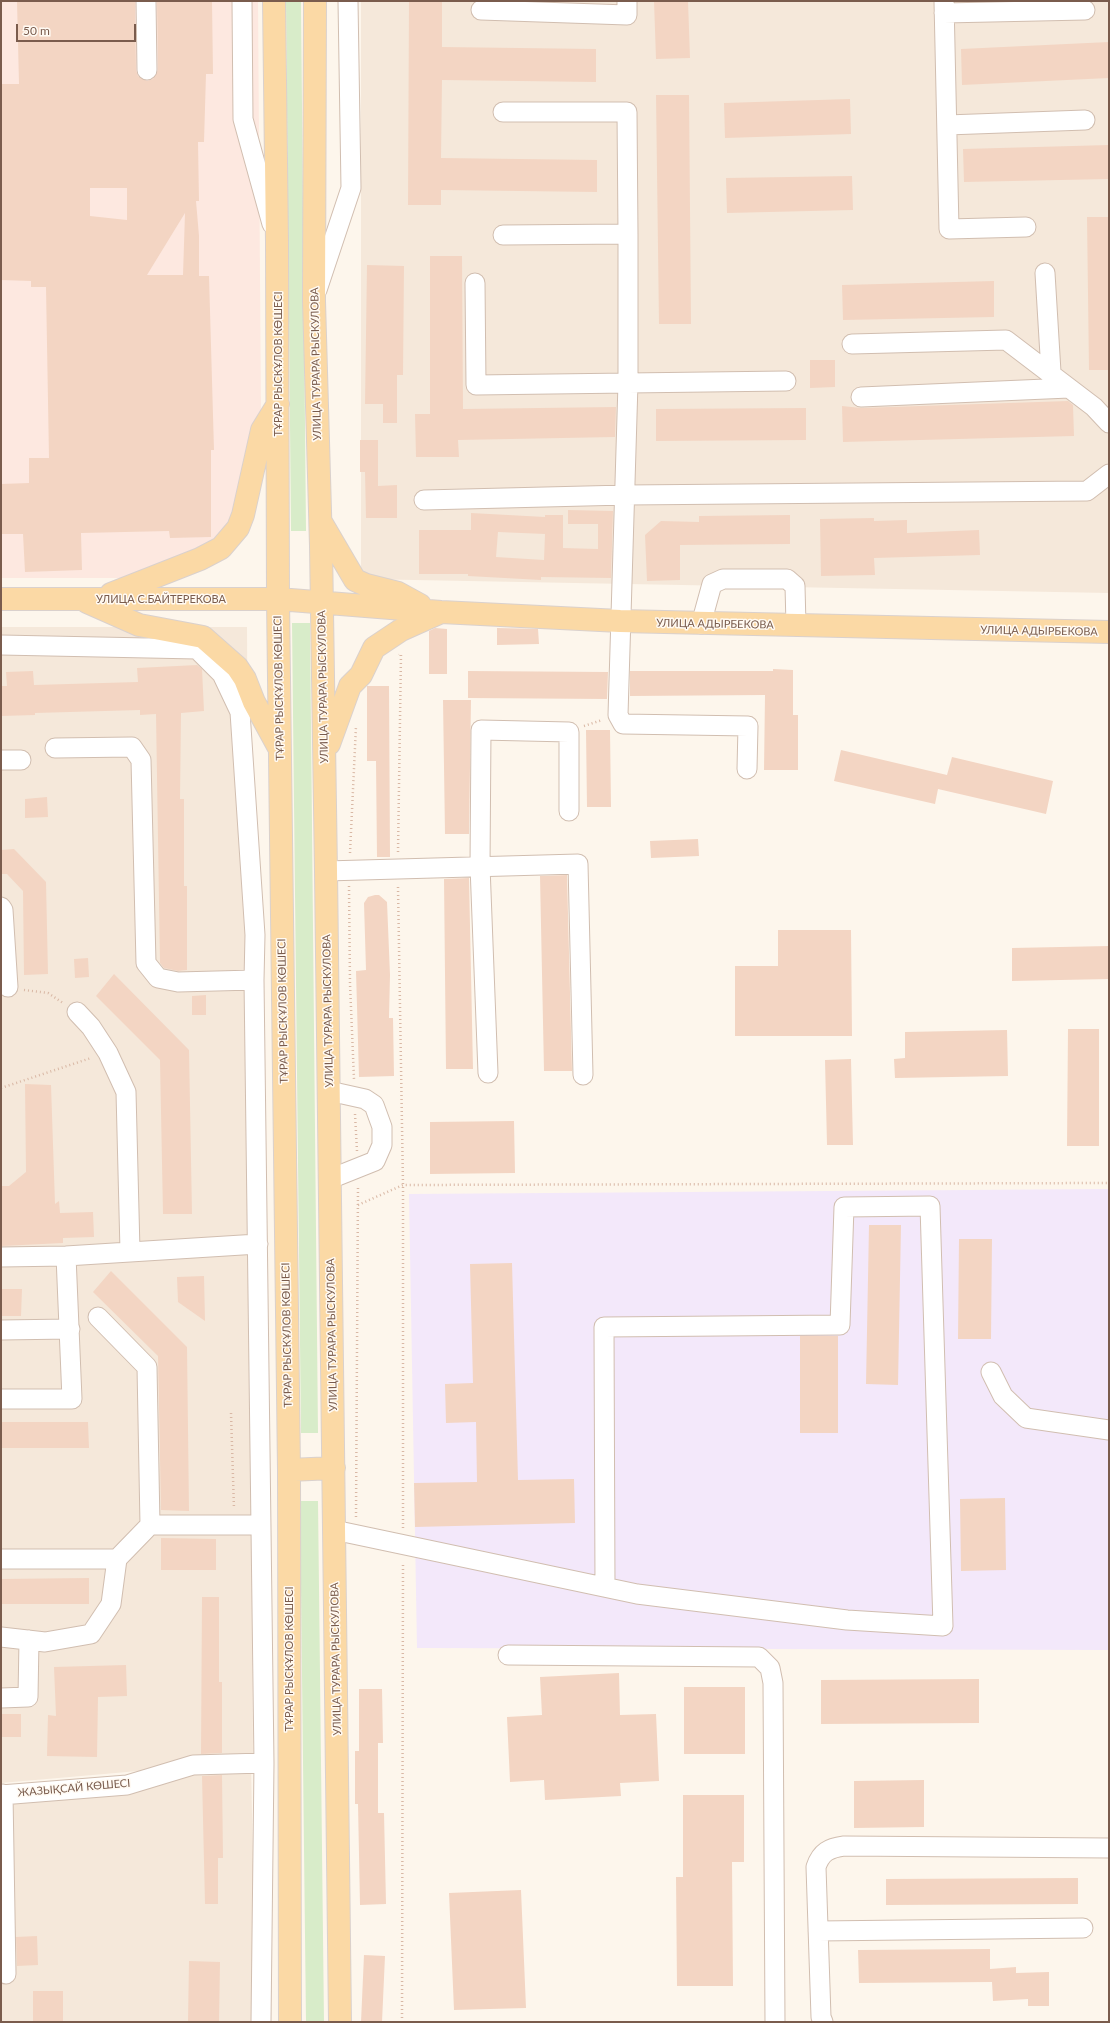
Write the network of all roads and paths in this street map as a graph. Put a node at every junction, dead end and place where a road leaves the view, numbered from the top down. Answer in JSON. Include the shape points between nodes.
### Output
{"nodes":[{"id":1,"x":146,"y":1,"type":"edge"},
{"id":2,"x":242,"y":1,"type":"edge"},
{"id":3,"x":274,"y":1,"type":"edge"},
{"id":4,"x":315,"y":1,"type":"edge"},
{"id":5,"x":348,"y":1,"type":"edge"},
{"id":6,"x":627,"y":1,"type":"edge"},
{"id":7,"x":944,"y":7,"type":"edge"},
{"id":8,"x":481,"y":10,"type":"dead end"},
{"id":9,"x":1085,"y":10,"type":"dead end"},
{"id":10,"x":147,"y":70,"type":"dead end"},
{"id":11,"x":503,"y":112,"type":"dead end"},
{"id":12,"x":1085,"y":120,"type":"dead end"},
{"id":13,"x":947,"y":125,"type":"junction"},
{"id":14,"x":1026,"y":227,"type":"dead end"},
{"id":15,"x":628,"y":234,"type":"junction"},
{"id":16,"x":503,"y":235,"type":"dead end"},
{"id":17,"x":277,"y":242,"type":"junction"},
{"id":18,"x":1045,"y":273,"type":"dead end"},
{"id":19,"x":475,"y":283,"type":"dead end"},
{"id":20,"x":314,"y":301,"type":"junction"},
{"id":21,"x":852,"y":344,"type":"dead end"},
{"id":22,"x":1051,"y":372,"type":"junction"},
{"id":23,"x":786,"y":380,"type":"dead end"},
{"id":24,"x":628,"y":383,"type":"junction"},
{"id":25,"x":1069,"y":388,"type":"junction"},
{"id":26,"x":861,"y":397,"type":"dead end"},
{"id":27,"x":278,"y":404,"type":"junction"},
{"id":28,"x":1109,"y":423,"type":"edge"},
{"id":29,"x":1109,"y":474,"type":"edge"},
{"id":30,"x":626,"y":494,"type":"junction"},
{"id":31,"x":424,"y":500,"type":"dead end"},
{"id":32,"x":319,"y":518,"type":"junction"},
{"id":33,"x":1,"y":599,"type":"edge"},
{"id":34,"x":79,"y":599,"type":"junction"},
{"id":35,"x":101,"y":599,"type":"junction"},
{"id":36,"x":278,"y":599,"type":"junction"},
{"id":37,"x":321,"y":601,"type":"junction"},
{"id":38,"x":436,"y":611,"type":"junction"},
{"id":39,"x":620,"y":621,"type":"junction"},
{"id":40,"x":701,"y":624,"type":"junction"},
{"id":41,"x":796,"y":626,"type":"junction"},
{"id":42,"x":1109,"y":632,"type":"edge"},
{"id":43,"x":1,"y":645,"type":"edge"},
{"id":44,"x":394,"y":658,"type":"dead end"},
{"id":45,"x":618,"y":715,"type":"junction"},
{"id":46,"x":569,"y":732,"type":"junction"},
{"id":47,"x":55,"y":748,"type":"dead end"},
{"id":48,"x":280,"y":749,"type":"junction"},
{"id":49,"x":1,"y":760,"type":"edge"},
{"id":50,"x":21,"y":760,"type":"dead end"},
{"id":51,"x":324,"y":760,"type":"junction"},
{"id":52,"x":747,"y":769,"type":"dead end"},
{"id":53,"x":569,"y":811,"type":"dead end"},
{"id":54,"x":480,"y":866,"type":"junction"},
{"id":55,"x":398,"y":869,"type":"junction"},
{"id":56,"x":326,"y":870,"type":"junction"},
{"id":57,"x":1,"y":907,"type":"edge"},
{"id":58,"x":282,"y":914,"type":"junction"},
{"id":59,"x":256,"y":935,"type":"junction"},
{"id":60,"x":254,"y":980,"type":"junction"},
{"id":61,"x":8,"y":987,"type":"joint"},
{"id":62,"x":77,"y":1012,"type":"joint"},
{"id":63,"x":108,"y":1052,"type":"junction"},
{"id":64,"x":488,"y":1073,"type":"dead end"},
{"id":65,"x":582,"y":1075,"type":"dead end"},
{"id":66,"x":1,"y":1088,"type":"edge"},
{"id":67,"x":329,"y":1091,"type":"junction"},
{"id":68,"x":330,"y":1179,"type":"junction"},
{"id":69,"x":1109,"y":1183,"type":"edge"},
{"id":70,"x":403,"y":1185,"type":"junction"},
{"id":71,"x":358,"y":1204,"type":"dead end"},
{"id":72,"x":258,"y":1244,"type":"junction"},
{"id":73,"x":130,"y":1251,"type":"junction"},
{"id":74,"x":66,"y":1256,"type":"junction"},
{"id":75,"x":1,"y":1257,"type":"edge"},
{"id":76,"x":98,"y":1317,"type":"dead end"},
{"id":77,"x":70,"y":1329,"type":"junction"},
{"id":78,"x":1,"y":1330,"type":"edge"},
{"id":79,"x":991,"y":1372,"type":"dead end"},
{"id":80,"x":1,"y":1399,"type":"edge"},
{"id":81,"x":231,"y":1413,"type":"dead end"},
{"id":82,"x":1109,"y":1430,"type":"edge"},
{"id":83,"x":334,"y":1468,"type":"junction"},
{"id":84,"x":289,"y":1470,"type":"junction"},
{"id":85,"x":150,"y":1525,"type":"junction"},
{"id":86,"x":234,"y":1525,"type":"junction"},
{"id":87,"x":261,"y":1525,"type":"junction"},
{"id":88,"x":334,"y":1530,"type":"junction"},
{"id":89,"x":403,"y":1544,"type":"junction"},
{"id":90,"x":1,"y":1559,"type":"edge"},
{"id":91,"x":117,"y":1559,"type":"junction"},
{"id":92,"x":606,"y":1588,"type":"junction"},
{"id":93,"x":1,"y":1637,"type":"edge"},
{"id":94,"x":29,"y":1640,"type":"junction"},
{"id":95,"x":508,"y":1655,"type":"dead end"},
{"id":96,"x":1,"y":1698,"type":"edge"},
{"id":97,"x":264,"y":1763,"type":"junction"},
{"id":98,"x":2,"y":1795,"type":"edge"},
{"id":99,"x":1109,"y":1848,"type":"edge"},
{"id":100,"x":1083,"y":1928,"type":"dead end"},
{"id":101,"x":818,"y":1931,"type":"junction"},
{"id":102,"x":6,"y":1974,"type":"dead end"},
{"id":103,"x":261,"y":2022,"type":"edge"},
{"id":104,"x":290,"y":2022,"type":"edge"},
{"id":105,"x":340,"y":2022,"type":"edge"},
{"id":106,"x":402,"y":2022,"type":"edge"},
{"id":107,"x":775,"y":2022,"type":"edge"},
{"id":108,"x":823,"y":2022,"type":"edge"}],
"edges":[{"from":1,"to":10,"type":"street"},
{"from":2,"to":17,"type":"street","via":[[243,119]]},
{"from":3,"to":17,"type":"main road","name":"ТҰРАР РЫСКҰЛОВ КӨШЕСІ"},
{"from":4,"to":20,"type":"main road","name":"УЛИЦА ТУРАРА РЫСКУЛОВА"},
{"from":5,"to":20,"type":"street","via":[[351,188]]},
{"from":6,"to":8,"type":"street","via":[[627,15]]},
{"from":7,"to":9,"type":"street"},
{"from":7,"to":13,"type":"street"},
{"from":11,"to":15,"type":"street","via":[[627,112]]},
{"from":12,"to":13,"type":"street"},
{"from":13,"to":14,"type":"street","via":[[949,229]]},
{"from":15,"to":16,"type":"street"},
{"from":15,"to":24,"type":"street"},
{"from":17,"to":27,"type":"main road","name":"ТҰРАР РЫСКҰЛОВ КӨШЕСІ"},
{"from":18,"to":22,"type":"street"},
{"from":19,"to":24,"type":"street","via":[[476,385]]},
{"from":20,"to":32,"type":"main road","name":"УЛИЦА ТУРАРА РЫСКУЛОВА"},
{"from":21,"to":22,"type":"street","via":[[1006,340]]},
{"from":22,"to":25,"type":"street"},
{"from":23,"to":24,"type":"street"},
{"from":24,"to":30,"type":"street"},
{"from":25,"to":26,"type":"street"},
{"from":25,"to":28,"type":"street","via":[[1094,407]]},
{"from":27,"to":35,"type":"main road","via":[[262,430],[243,515],[230,540],[200,559]]},
{"from":27,"to":36,"type":"main road","name":"ТҰРАР РЫСКҰЛОВ КӨШЕСІ"},
{"from":29,"to":30,"type":"street","via":[[1087,491]]},
{"from":30,"to":31,"type":"street"},
{"from":30,"to":39,"type":"street"},
{"from":32,"to":37,"type":"main road","name":"УЛИЦА ТУРАРА РЫСКУЛОВА"},
{"from":32,"to":38,"type":"main road","via":[[355,580],[398,593]]},
{"from":33,"to":34,"type":"main road","name":"УЛИЦА С.БАЙТЕРЕКОВА"},
{"from":34,"to":35,"type":"main road","name":"УЛИЦА С.БАЙТЕРЕКОВА"},
{"from":34,"to":48,"type":"main road","via":[[140,625],[203,637],[237,667]]},
{"from":35,"to":36,"type":"main road","name":"УЛИЦА С.БАЙТЕРЕКОВА"},
{"from":36,"to":37,"type":"main road","name":"УЛИЦА С.БАЙТЕРЕКОВА"},
{"from":36,"to":48,"type":"main road","name":"ТҰРАР РЫСКҰЛОВ КӨШЕСІ"},
{"from":37,"to":38,"type":"main road","name":"УЛИЦА АДЫРБЕКОВА"},
{"from":37,"to":51,"type":"main road","name":"УЛИЦА ТУРАРА РЫСКУЛОВА"},
{"from":38,"to":39,"type":"main road","name":"УЛИЦА АДЫРБЕКОВА"},
{"from":38,"to":51,"type":"main road","via":[[374,648],[361,675],[350,686]]},
{"from":39,"to":40,"type":"main road","name":"УЛИЦА АДЫРБЕКОВА"},
{"from":39,"to":45,"type":"street"},
{"from":40,"to":41,"type":"main road","name":"УЛИЦА АДЫРБЕКОВА"},
{"from":40,"to":41,"type":"street","via":[[712,584],[723,579],[787,579],[796,586]]},
{"from":41,"to":42,"type":"main road","name":"УЛИЦА АДЫРБЕКОВА"},
{"from":43,"to":59,"type":"street","via":[[197,649],[222,674],[240,712]]},
{"from":44,"to":55,"type":"path","via":[[401,654]]},
{"from":45,"to":46,"type":"path"},
{"from":45,"to":52,"type":"street","via":[[623,724],[748,726]]},
{"from":46,"to":53,"type":"street"},
{"from":46,"to":54,"type":"street","via":[[481,730]]},
{"from":47,"to":60,"type":"street","via":[[132,746],[141,760],[146,963],[158,978],[178,982]]},
{"from":48,"to":58,"type":"main road","name":"ТҰРАР РЫСКҰЛОВ КӨШЕСІ"},
{"from":49,"to":50,"type":"street"},
{"from":51,"to":56,"type":"main road","name":"УЛИЦА ТУРАРА РЫСКУЛОВА"},
{"from":54,"to":55,"type":"street"},
{"from":54,"to":64,"type":"street"},
{"from":54,"to":65,"type":"street","via":[[578,864]]},
{"from":55,"to":56,"type":"street"},
{"from":55,"to":70,"type":"path"},
{"from":56,"to":67,"type":"main road","name":"УЛИЦА ТУРАРА РЫСКУЛОВА"},
{"from":57,"to":61,"type":"street"},
{"from":58,"to":59,"type":"street"},
{"from":58,"to":84,"type":"main road","name":"ТҰРАР РЫСКҰЛОВ КӨШЕСІ"},
{"from":59,"to":60,"type":"street"},
{"from":60,"to":72,"type":"street"},
{"from":61,"to":62,"type":"path","via":[[48,993]]},
{"from":62,"to":63,"type":"street"},
{"from":63,"to":66,"type":"path"},
{"from":63,"to":73,"type":"street","via":[[126,1092]]},
{"from":67,"to":68,"type":"main road","name":"УЛИЦА ТУРАРА РЫСКУЛОВА"},
{"from":67,"to":68,"type":"street","via":[[365,1098],[374,1105],[382,1127],[382,1145],[375,1162]]},
{"from":68,"to":83,"type":"main road","name":"УЛИЦА ТУРАРА РЫСКУЛОВА"},
{"from":69,"to":70,"type":"path"},
{"from":70,"to":71,"type":"path"},
{"from":70,"to":89,"type":"path"},
{"from":72,"to":73,"type":"street"},
{"from":72,"to":87,"type":"street"},
{"from":73,"to":74,"type":"street"},
{"from":74,"to":75,"type":"street"},
{"from":74,"to":77,"type":"street"},
{"from":76,"to":85,"type":"street","via":[[147,1367]]},
{"from":77,"to":78,"type":"street"},
{"from":77,"to":80,"type":"street","via":[[72,1399]]},
{"from":79,"to":82,"type":"street","via":[[1003,1396],[1026,1418]]},
{"from":81,"to":86,"type":"path"},
{"from":83,"to":84,"type":"main road"},
{"from":83,"to":88,"type":"main road","name":"УЛИЦА ТУРАРА РЫСКУЛОВА"},
{"from":84,"to":104,"type":"main road","name":"ТҰРАР РЫСКҰЛОВ КӨШЕСІ"},
{"from":85,"to":86,"type":"street"},
{"from":85,"to":91,"type":"street"},
{"from":86,"to":87,"type":"street"},
{"from":87,"to":97,"type":"street"},
{"from":88,"to":89,"type":"street"},
{"from":88,"to":105,"type":"main road","name":"УЛИЦА ТУРАРА РЫСКУЛОВА"},
{"from":89,"to":92,"type":"street"},
{"from":89,"to":106,"type":"path"},
{"from":90,"to":91,"type":"street"},
{"from":91,"to":94,"type":"street","via":[[110,1604],[91,1634],[45,1642]]},
{"from":92,"to":92,"type":"street","via":[[847,1620],[943,1626],[930,1206],[844,1207],[840,1325],[604,1327]]},
{"from":93,"to":94,"type":"street"},
{"from":94,"to":96,"type":"street","via":[[28,1697]]},
{"from":95,"to":107,"type":"street","via":[[759,1657],[770,1668],[773,1683]]},
{"from":97,"to":98,"type":"street","name":"ЖАЗЫҚСАЙ КӨШЕСІ","via":[[193,1765],[127,1785]]},
{"from":97,"to":103,"type":"street"},
{"from":98,"to":102,"type":"street"},
{"from":99,"to":101,"type":"street","via":[[833,1847],[824,1852],[816,1867]]},
{"from":100,"to":101,"type":"street"},
{"from":101,"to":108,"type":"street"}]}
